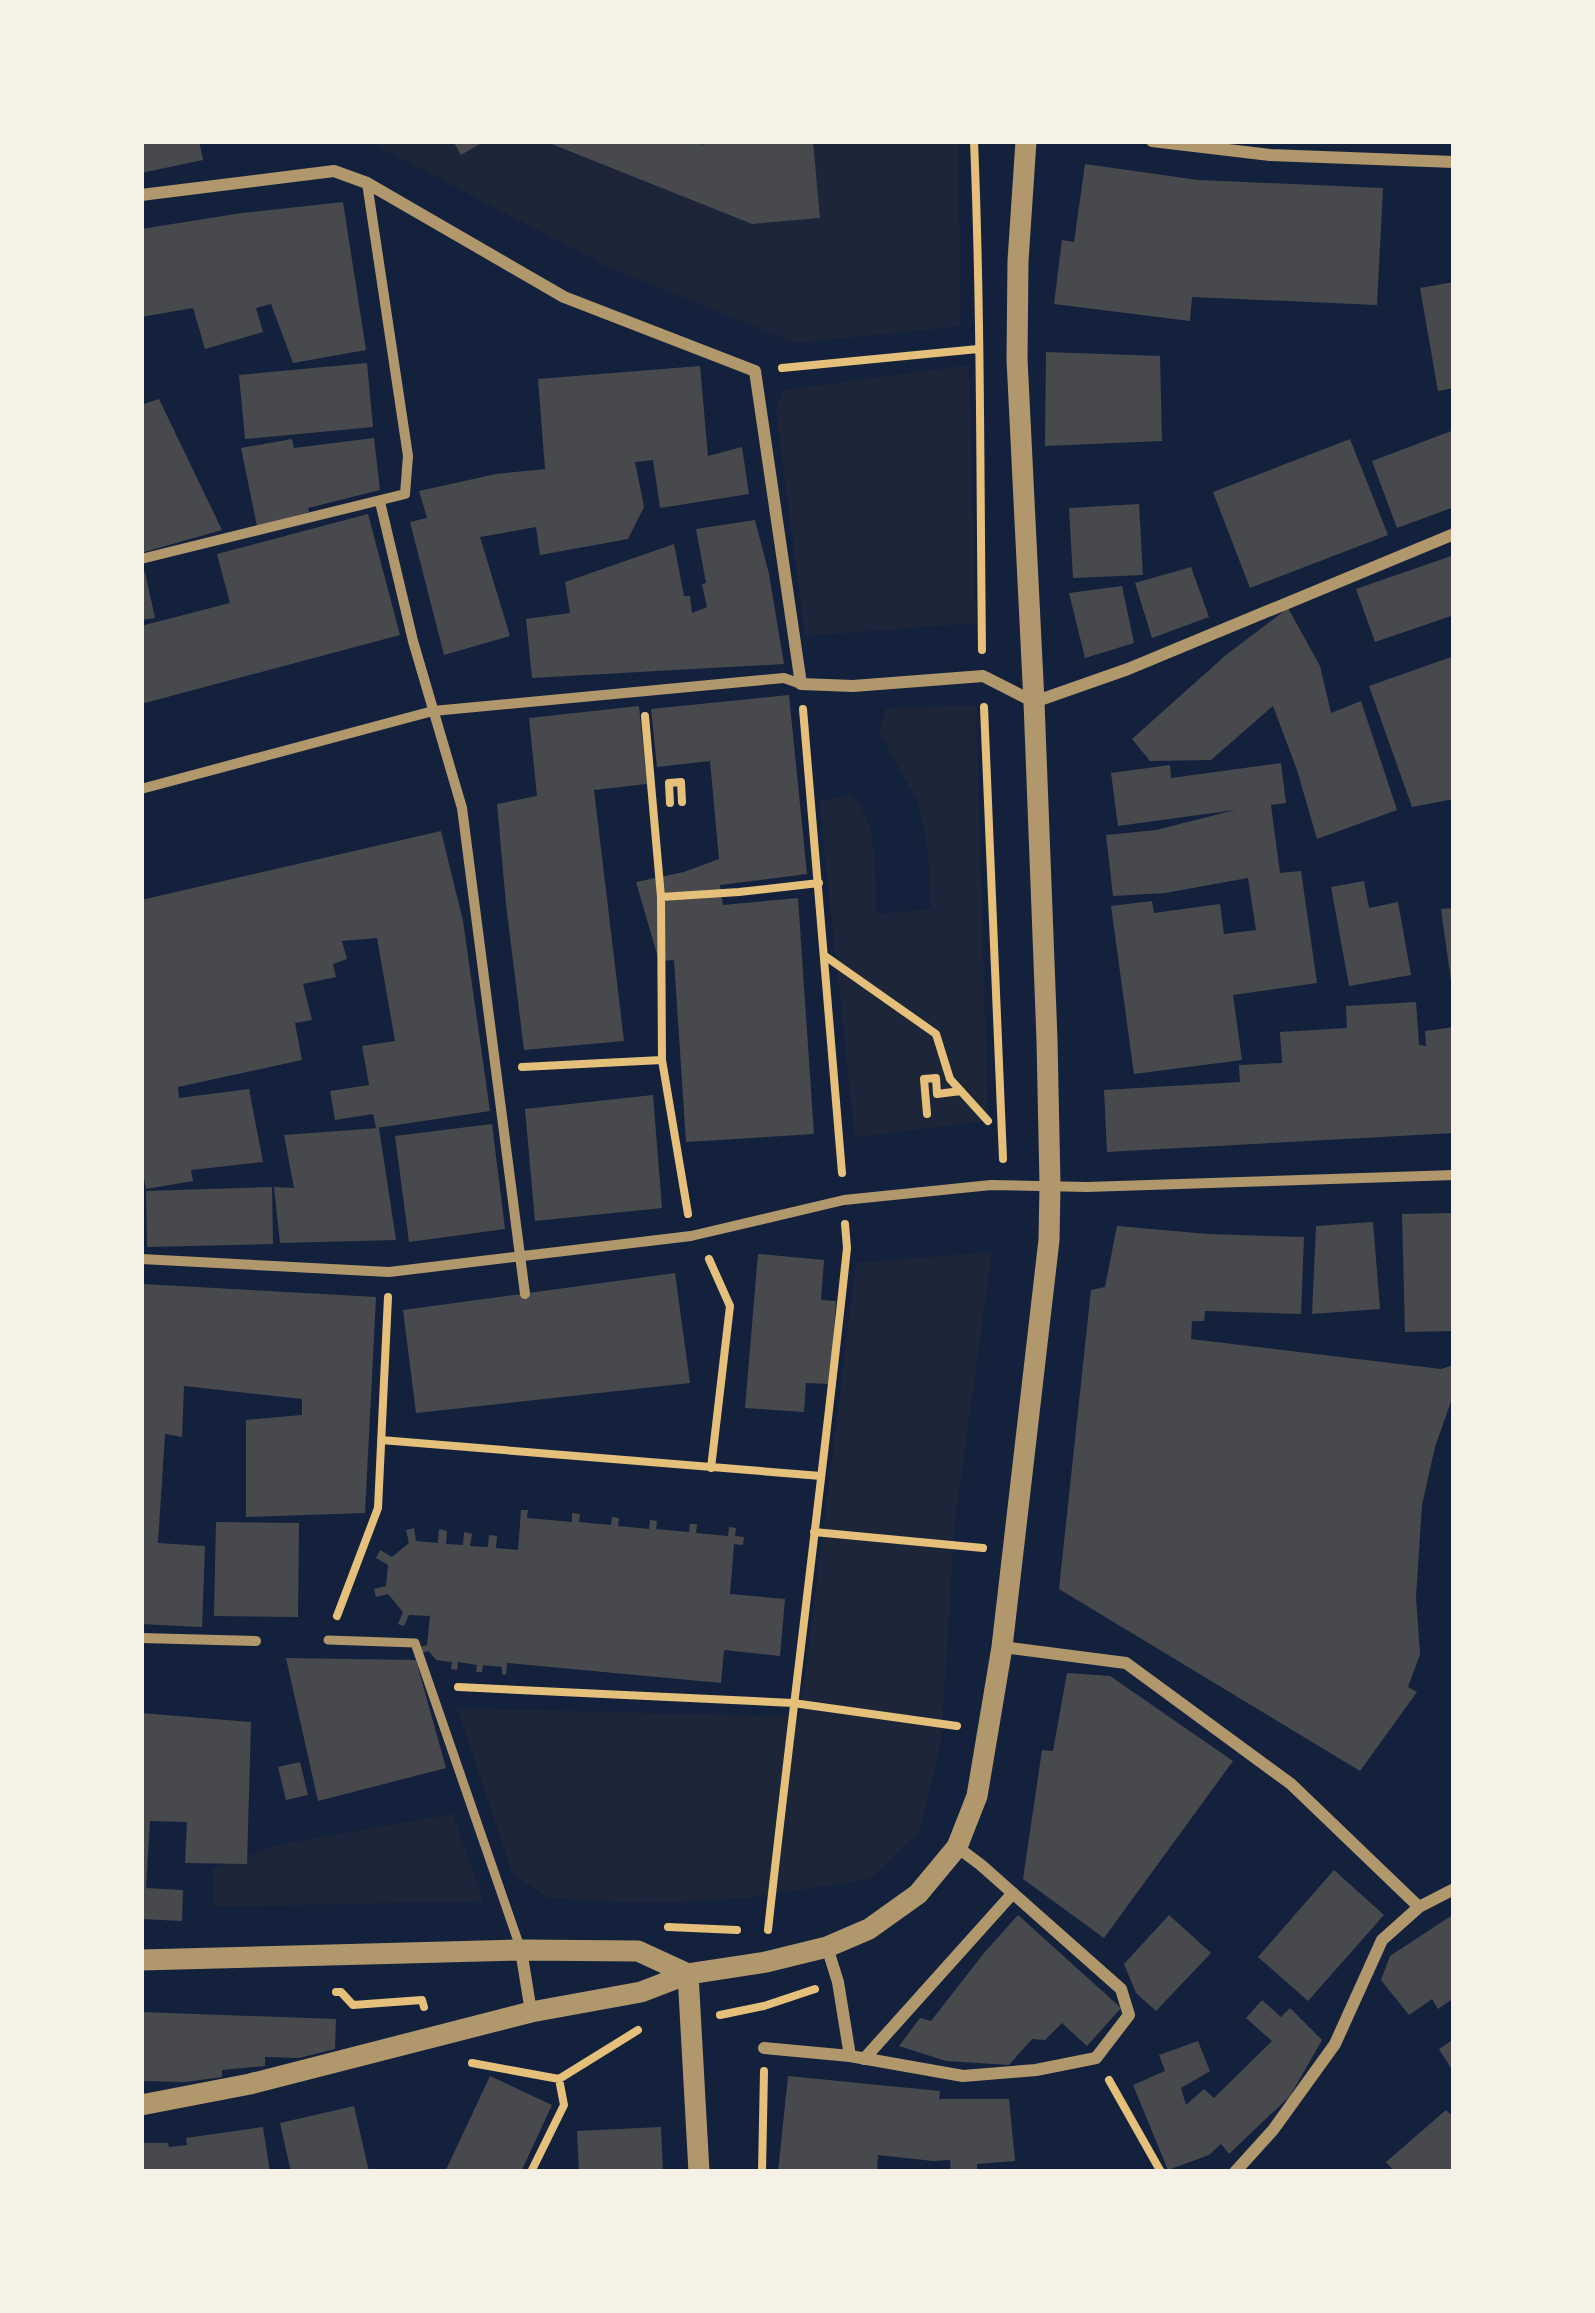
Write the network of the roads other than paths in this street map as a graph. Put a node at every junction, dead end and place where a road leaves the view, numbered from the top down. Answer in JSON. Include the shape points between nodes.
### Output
{"nodes":[{"id":1,"x":1027,"y":141,"type":"edge"},
{"id":2,"x":1152,"y":141,"type":"edge"},
{"id":3,"x":1454,"y":162,"type":"edge"},
{"id":4,"x":367,"y":183,"type":"junction"},
{"id":5,"x":141,"y":196,"type":"edge"},
{"id":6,"x":380,"y":502,"type":"junction"},
{"id":7,"x":1454,"y":534,"type":"edge"},
{"id":8,"x":141,"y":559,"type":"edge"},
{"id":9,"x":801,"y":684,"type":"junction"},
{"id":10,"x":1034,"y":702,"type":"junction"},
{"id":11,"x":433,"y":711,"type":"junction"},
{"id":12,"x":141,"y":789,"type":"edge"},
{"id":13,"x":1454,"y":1174,"type":"edge"},
{"id":14,"x":1050,"y":1185,"type":"junction"},
{"id":15,"x":520,"y":1256,"type":"junction"},
{"id":16,"x":141,"y":1259,"type":"edge"},
{"id":17,"x":525,"y":1294,"type":"dead end"},
{"id":18,"x":141,"y":1638,"type":"edge"},
{"id":19,"x":328,"y":1640,"type":"road end"},
{"id":20,"x":256,"y":1641,"type":"dead end"},
{"id":21,"x":1002,"y":1647,"type":"junction"},
{"id":22,"x":957,"y":1847,"type":"junction"},
{"id":23,"x":1454,"y":1888,"type":"edge"},
{"id":24,"x":1013,"y":1893,"type":"junction"},
{"id":25,"x":1419,"y":1907,"type":"junction"},
{"id":26,"x":827,"y":1947,"type":"junction"},
{"id":27,"x":521,"y":1950,"type":"junction"},
{"id":28,"x":141,"y":1960,"type":"edge"},
{"id":29,"x":688,"y":1974,"type":"junction"},
{"id":30,"x":531,"y":2012,"type":"junction"},
{"id":31,"x":764,"y":2048,"type":"road end"},
{"id":32,"x":857,"y":2058,"type":"junction"},
{"id":33,"x":141,"y":2105,"type":"edge"},
{"id":34,"x":700,"y":2172,"type":"edge"},
{"id":35,"x":1235,"y":2172,"type":"edge"}],
"edges":[{"from":1,"to":10,"type":"street","via":[[1017,359]]},
{"from":2,"to":3,"type":"street"},
{"from":4,"to":5,"type":"street","via":[[334,171]]},
{"from":4,"to":6,"type":"street","via":[[408,455],[405,494]]},
{"from":4,"to":9,"type":"street","via":[[564,297],[754,370]]},
{"from":6,"to":8,"type":"street"},
{"from":6,"to":11,"type":"street"},
{"from":7,"to":10,"type":"street"},
{"from":9,"to":10,"type":"street","via":[[983,676]]},
{"from":9,"to":11,"type":"street","via":[[784,678]]},
{"from":10,"to":14,"type":"street"},
{"from":11,"to":12,"type":"street"},
{"from":11,"to":15,"type":"street","via":[[462,808]]},
{"from":13,"to":14,"type":"street"},
{"from":14,"to":15,"type":"street","via":[[844,1200],[692,1236]]},
{"from":14,"to":21,"type":"street"},
{"from":15,"to":16,"type":"street","via":[[389,1272]]},
{"from":15,"to":17,"type":"street"},
{"from":18,"to":20,"type":"street"},
{"from":19,"to":27,"type":"lane","via":[[415,1643]]},
{"from":21,"to":22,"type":"street","via":[[977,1796]]},
{"from":21,"to":25,"type":"street","via":[[1126,1663],[1291,1784]]},
{"from":22,"to":24,"type":"street"},
{"from":22,"to":26,"type":"street","via":[[918,1894]]},
{"from":23,"to":25,"type":"street"},
{"from":24,"to":32,"type":"street"},
{"from":24,"to":32,"type":"street","via":[[1121,1989],[1130,2015],[1096,2058],[963,2076]]},
{"from":25,"to":35,"type":"street","via":[[1382,1940],[1335,2044]]},
{"from":26,"to":29,"type":"street"},
{"from":26,"to":32,"type":"street"},
{"from":27,"to":28,"type":"street"},
{"from":27,"to":29,"type":"street","via":[[638,1951]]},
{"from":27,"to":30,"type":"street"},
{"from":29,"to":30,"type":"street"},
{"from":29,"to":34,"type":"street"},
{"from":30,"to":33,"type":"street"},
{"from":31,"to":32,"type":"street"}]}
